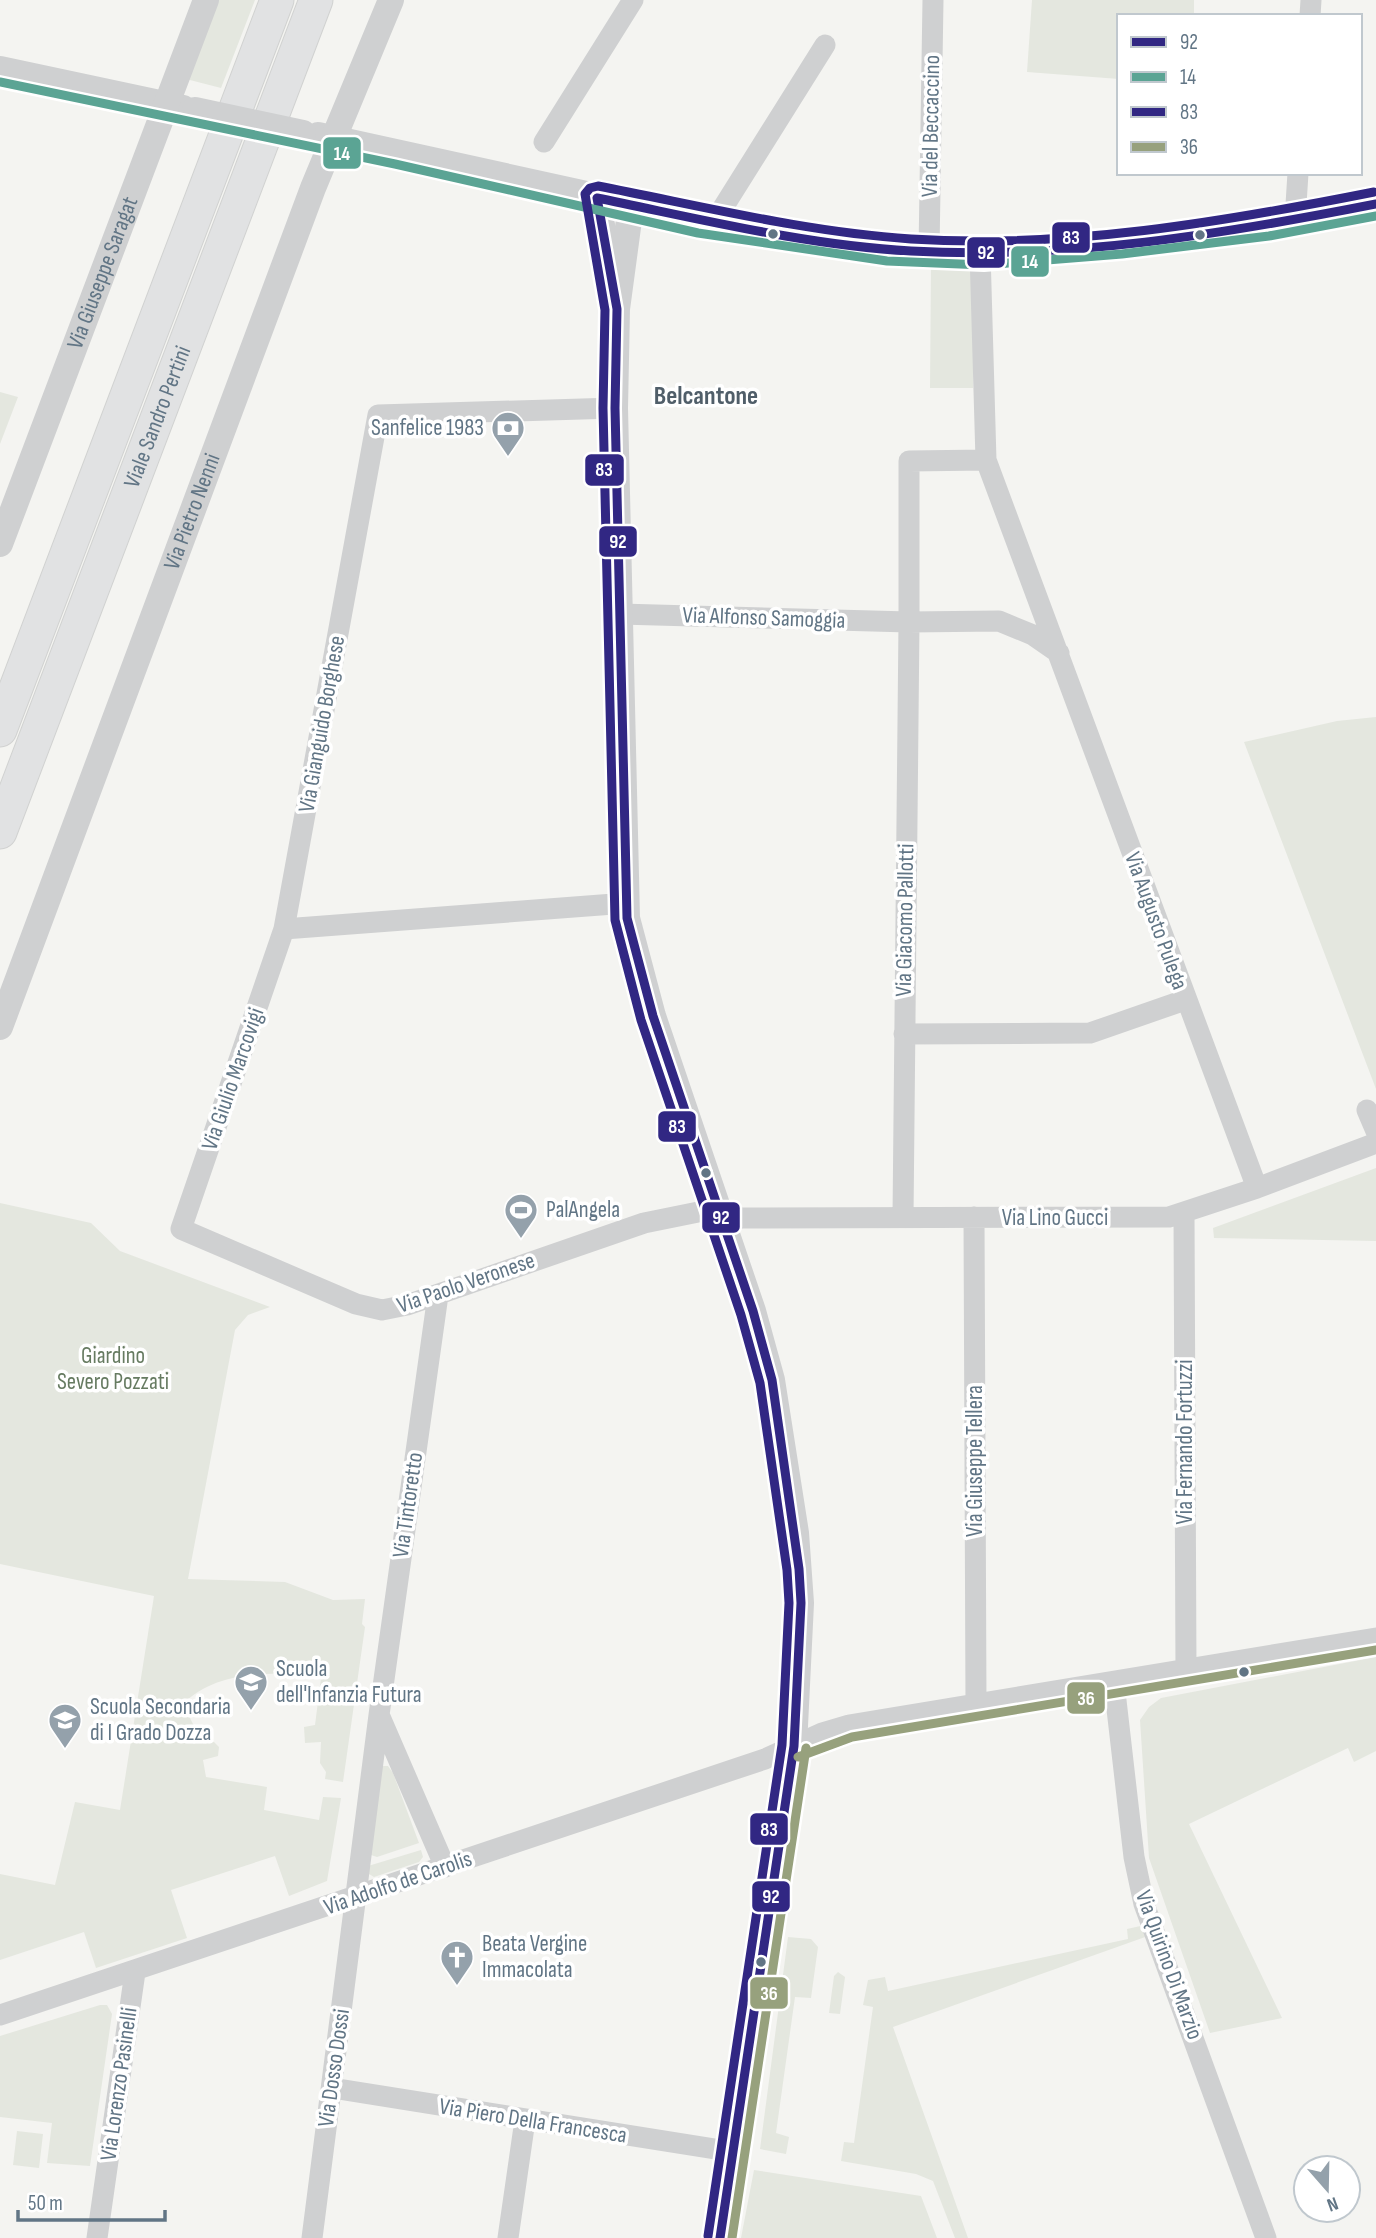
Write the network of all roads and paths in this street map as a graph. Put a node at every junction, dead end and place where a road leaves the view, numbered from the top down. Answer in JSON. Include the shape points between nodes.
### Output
{"nodes":[{"id":1,"x":206,"y":0,"type":"edge"},
{"id":2,"x":277,"y":0,"type":"edge"},
{"id":3,"x":316,"y":0,"type":"edge"},
{"id":4,"x":391,"y":0,"type":"edge"},
{"id":5,"x":633,"y":0,"type":"edge"},
{"id":6,"x":933,"y":0,"type":"edge"},
{"id":7,"x":825,"y":45,"type":"dead end"},
{"id":8,"x":0,"y":69,"type":"edge"},
{"id":9,"x":165,"y":104,"type":"junction"},
{"id":10,"x":333,"y":138,"type":"junction"},
{"id":11,"x":544,"y":142,"type":"dead end"},
{"id":12,"x":1298,"y":175,"type":"edge"},
{"id":13,"x":597,"y":198,"type":"junction"},
{"id":14,"x":1376,"y":204,"type":"edge"},
{"id":15,"x":631,"y":205,"type":"junction"},
{"id":16,"x":1295,"y":220,"type":"junction"},
{"id":17,"x":714,"y":222,"type":"junction"},
{"id":18,"x":929,"y":251,"type":"junction"},
{"id":19,"x":979,"y":252,"type":"junction"},
{"id":20,"x":617,"y":309,"type":"junction"},
{"id":21,"x":615,"y":408,"type":"junction"},
{"id":22,"x":985,"y":460,"type":"junction"},
{"id":23,"x":0,"y":544,"type":"edge"},
{"id":24,"x":1040,"y":605,"type":"junction"},
{"id":25,"x":620,"y":614,"type":"junction"},
{"id":26,"x":999,"y":621,"type":"junction"},
{"id":27,"x":909,"y":622,"type":"junction"},
{"id":28,"x":1059,"y":653,"type":"junction"},
{"id":29,"x":0,"y":730,"type":"edge"},
{"id":30,"x":0,"y":832,"type":"edge"},
{"id":31,"x":627,"y":903,"type":"junction"},
{"id":32,"x":284,"y":929,"type":"junction"},
{"id":33,"x":1185,"y":1000,"type":"junction"},
{"id":34,"x":0,"y":1027,"type":"edge"},
{"id":35,"x":904,"y":1034,"type":"junction"},
{"id":36,"x":1367,"y":1110,"type":"dead end"},
{"id":37,"x":1376,"y":1131,"type":"edge"},
{"id":38,"x":1376,"y":1143,"type":"edge"},
{"id":39,"x":1257,"y":1188,"type":"junction"},
{"id":40,"x":720,"y":1213,"type":"junction"},
{"id":41,"x":1184,"y":1213,"type":"junction"},
{"id":42,"x":903,"y":1217,"type":"junction"},
{"id":43,"x":975,"y":1217,"type":"junction"},
{"id":44,"x":181,"y":1229,"type":"joint"},
{"id":45,"x":438,"y":1295,"type":"junction"},
{"id":46,"x":1376,"y":1638,"type":"edge"},
{"id":47,"x":1186,"y":1671,"type":"junction"},
{"id":48,"x":1114,"y":1683,"type":"junction"},
{"id":49,"x":976,"y":1704,"type":"junction"},
{"id":50,"x":379,"y":1715,"type":"junction"},
{"id":51,"x":794,"y":1746,"type":"junction"},
{"id":52,"x":445,"y":1867,"type":"junction"},
{"id":53,"x":357,"y":1897,"type":"junction"},
{"id":54,"x":135,"y":1972,"type":"junction"},
{"id":55,"x":0,"y":2015,"type":"edge"},
{"id":56,"x":331,"y":2088,"type":"junction"},
{"id":57,"x":525,"y":2120,"type":"junction"},
{"id":58,"x":734,"y":2152,"type":"junction"},
{"id":59,"x":97,"y":2238,"type":"edge"},
{"id":60,"x":312,"y":2238,"type":"edge"},
{"id":61,"x":508,"y":2238,"type":"edge"},
{"id":62,"x":720,"y":2238,"type":"edge"},
{"id":63,"x":1266,"y":2238,"type":"edge"}],
"edges":[{"from":1,"to":9,"type":"street","name":"Via Giuseppe Saragat"},
{"from":2,"to":29,"type":"highway","name":"Viale Sandro Pertini"},
{"from":3,"to":30,"type":"highway","name":"Viale Sandro Pertini"},
{"from":4,"to":10,"type":"street","name":"Via Pietro Nenni"},
{"from":5,"to":11,"type":"street"},
{"from":6,"to":18,"type":"street","name":"Via del Beccaccino"},
{"from":7,"to":17,"type":"street"},
{"from":8,"to":9,"type":"street"},
{"from":9,"to":10,"type":"street","bridge":true},
{"from":9,"to":23,"type":"street","name":"Via Giuseppe Saragat"},
{"from":10,"to":13,"type":"street"},
{"from":10,"to":34,"type":"street","name":"Via Pietro Nenni"},
{"from":12,"to":16,"type":"street"},
{"from":13,"to":15,"type":"street"},
{"from":13,"to":20,"type":"street"},
{"from":14,"to":16,"type":"street"},
{"from":15,"to":17,"type":"street"},
{"from":15,"to":20,"type":"street"},
{"from":16,"to":19,"type":"street","via":[[1112,243]]},
{"from":17,"to":18,"type":"street"},
{"from":18,"to":19,"type":"street"},
{"from":19,"to":22,"type":"street","name":"Via Augusto Pulega"},
{"from":20,"to":21,"type":"street"},
{"from":21,"to":25,"type":"street"},
{"from":21,"to":32,"type":"street","name":"Via Gianguido Borghese","via":[[378,415]]},
{"from":22,"to":24,"type":"street","name":"Via Augusto Pulega"},
{"from":22,"to":27,"type":"street","name":"Via Giacomo Pallotti","via":[[909,461]]},
{"from":24,"to":26,"type":"street"},
{"from":24,"to":28,"type":"street","name":"Via Augusto Pulega"},
{"from":25,"to":27,"type":"street","name":"Via Alfonso Samoggia"},
{"from":25,"to":31,"type":"street"},
{"from":26,"to":27,"type":"street","name":"Via Alfonso Samoggia"},
{"from":26,"to":28,"type":"street","via":[[1033,635]]},
{"from":27,"to":35,"type":"street","name":"Via Giacomo Pallotti"},
{"from":28,"to":33,"type":"street","name":"Via Augusto Pulega"},
{"from":31,"to":32,"type":"street"},
{"from":31,"to":40,"type":"street","via":[[629,932],[653,1016]]},
{"from":32,"to":44,"type":"street","name":"Via Giulio Marcovigi"},
{"from":33,"to":35,"type":"street","via":[[1090,1034]]},
{"from":33,"to":39,"type":"street","name":"Via Augusto Pulega"},
{"from":35,"to":42,"type":"street","name":"Via Giacomo Pallotti"},
{"from":36,"to":37,"type":"street"},
{"from":38,"to":39,"type":"street","name":"Via Lino Gucci"},
{"from":39,"to":41,"type":"street","name":"Via Lino Gucci"},
{"from":40,"to":42,"type":"street","name":"Via Lino Gucci"},
{"from":40,"to":45,"type":"street","name":"Via Paolo Veronese","via":[[644,1223]]},
{"from":40,"to":51,"type":"street","via":[[772,1380],[790,1486],[800,1603]]},
{"from":41,"to":43,"type":"street","name":"Via Lino Gucci","via":[[1151,1219]]},
{"from":41,"to":47,"type":"street","name":"Via Fernando Fortuzzi"},
{"from":42,"to":43,"type":"street","name":"Via Lino Gucci"},
{"from":43,"to":49,"type":"street","name":"Via Giuseppe Tellera"},
{"from":44,"to":45,"type":"street","name":"Via Paolo Veronese","via":[[370,1308],[394,1308]]},
{"from":45,"to":50,"type":"street","name":"Via Tintoretto"},
{"from":46,"to":47,"type":"street","name":"Via Adolfo de Carolis"},
{"from":47,"to":48,"type":"street","name":"Via Adolfo de Carolis"},
{"from":48,"to":49,"type":"street","name":"Via Adolfo de Carolis"},
{"from":48,"to":63,"type":"street","name":"Via Quirino Di Marzio","via":[[1134,1857],[1144,1904]]},
{"from":49,"to":51,"type":"street","name":"Via Adolfo de Carolis","via":[[849,1725]]},
{"from":50,"to":52,"type":"street"},
{"from":50,"to":53,"type":"street","name":"Via Tintoretto"},
{"from":51,"to":52,"type":"street","name":"Via Adolfo de Carolis"},
{"from":51,"to":58,"type":"street"},
{"from":52,"to":53,"type":"street","name":"Via Adolfo de Carolis"},
{"from":53,"to":54,"type":"street","name":"Via Adolfo de Carolis"},
{"from":53,"to":56,"type":"street","name":"Via Dosso Dossi"},
{"from":54,"to":55,"type":"street","name":"Via Adolfo de Carolis"},
{"from":54,"to":59,"type":"street","name":"Via Lorenzo Pasinelli"},
{"from":56,"to":57,"type":"street","name":"Via Piero Della Francesca"},
{"from":56,"to":60,"type":"street","name":"Via Dosso Dossi"},
{"from":57,"to":58,"type":"street","name":"Via Piero Della Francesca"},
{"from":57,"to":61,"type":"street"},
{"from":58,"to":62,"type":"street"}]}
